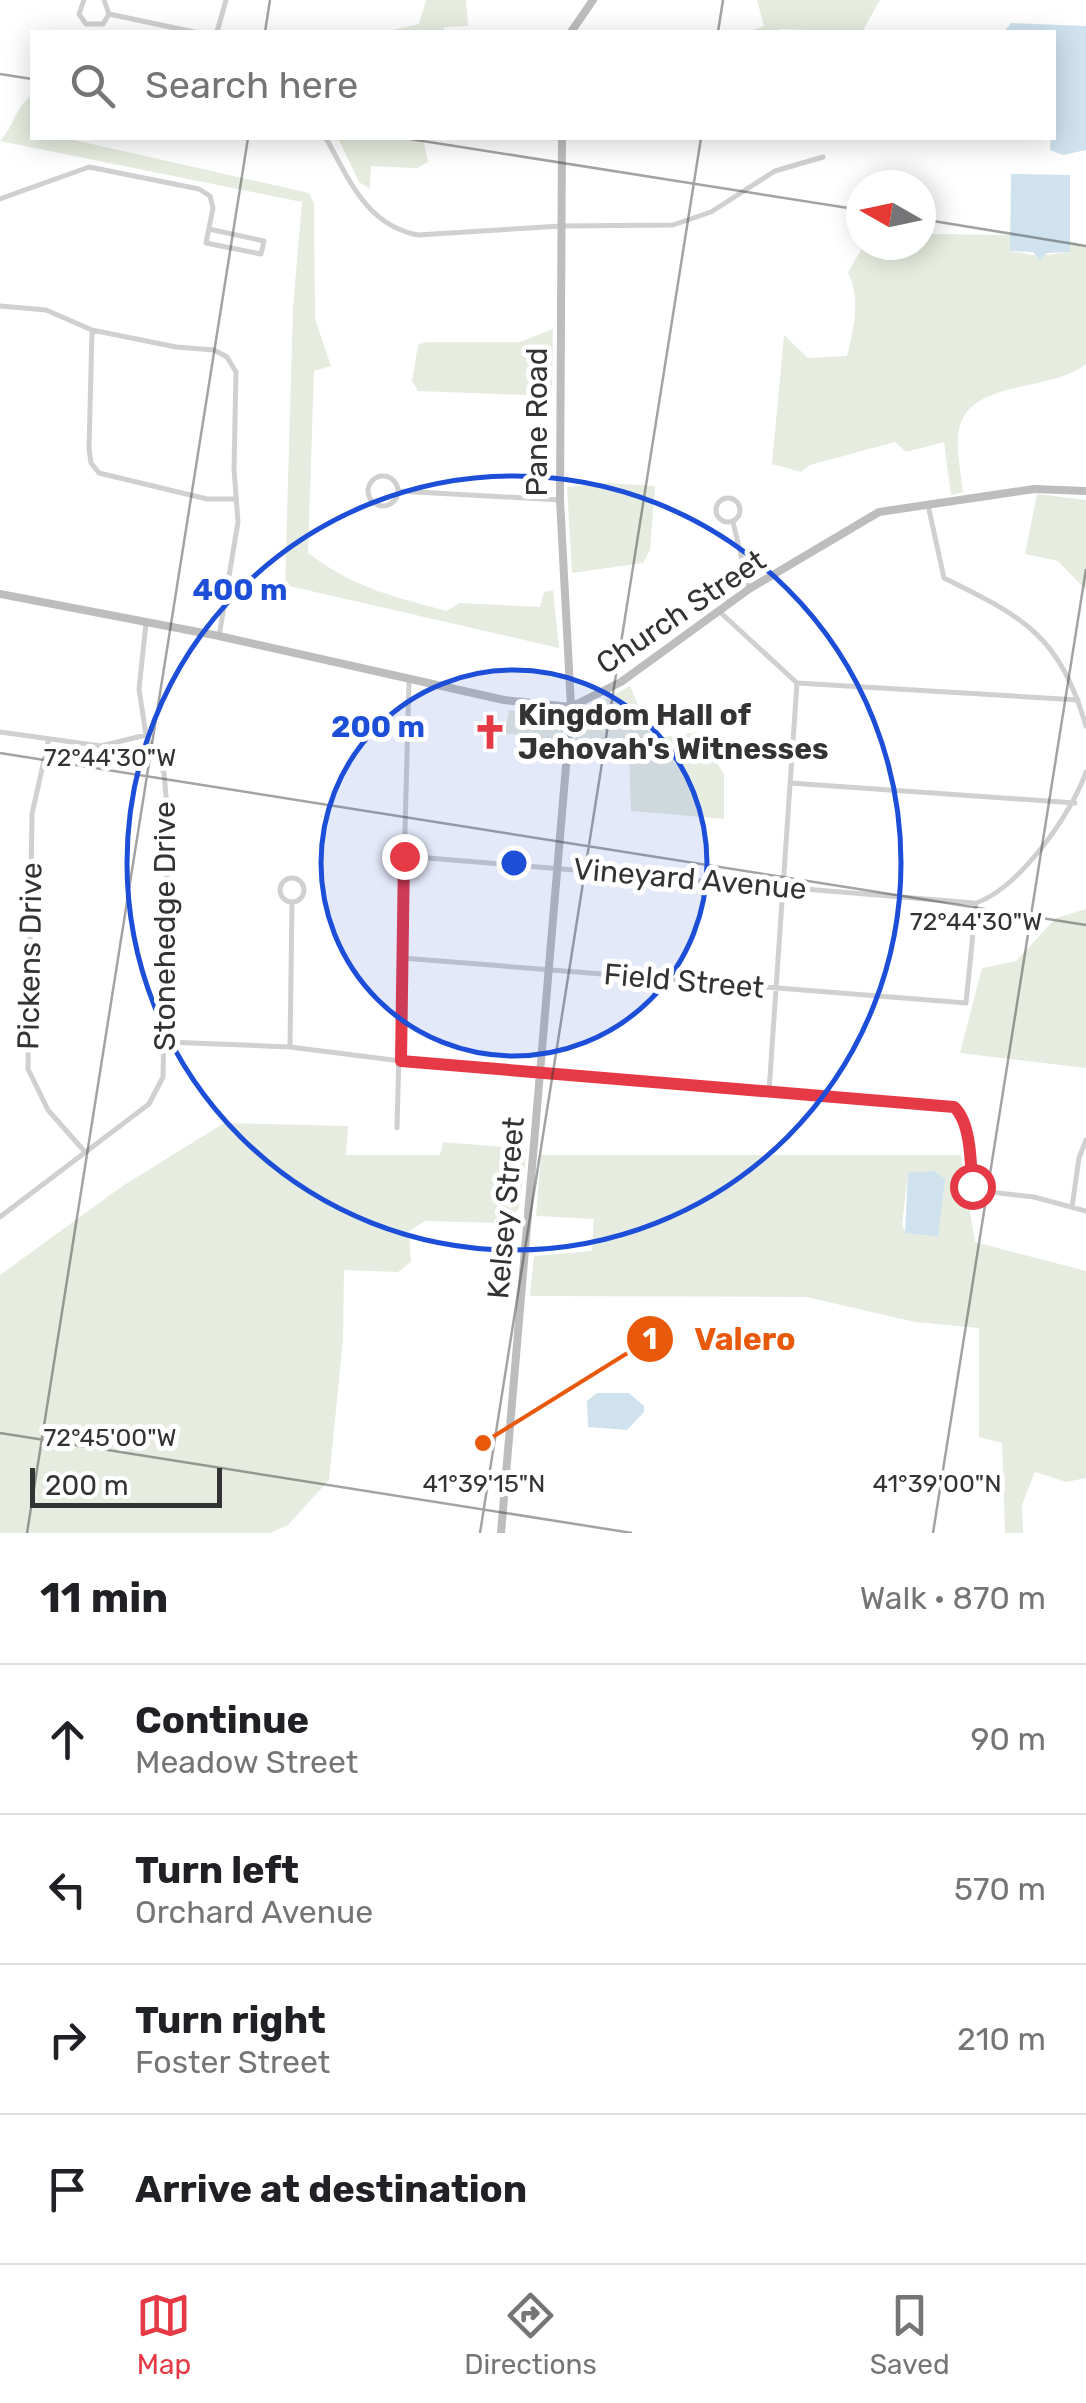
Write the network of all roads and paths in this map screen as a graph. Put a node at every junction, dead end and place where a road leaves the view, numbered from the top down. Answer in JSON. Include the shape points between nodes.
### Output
{"nodes":[{"id":1,"x":84,"y":0,"type":"edge"},
{"id":2,"x":104,"y":0,"type":"edge"},
{"id":3,"x":226,"y":0,"type":"edge"},
{"id":4,"x":593,"y":0,"type":"edge"},
{"id":5,"x":109,"y":14,"type":"junction"},
{"id":6,"x":185,"y":30,"type":"edge"},
{"id":7,"x":218,"y":30,"type":"edge"},
{"id":8,"x":572,"y":30,"type":"edge"},
{"id":9,"x":327,"y":140,"type":"edge"},
{"id":10,"x":562,"y":140,"type":"edge"},
{"id":11,"x":823,"y":158,"type":"dead end"},
{"id":12,"x":0,"y":200,"type":"edge"},
{"id":13,"x":560,"y":226,"type":"junction"},
{"id":14,"x":209,"y":229,"type":"junction"},
{"id":15,"x":0,"y":306,"type":"edge"},
{"id":16,"x":92,"y":330,"type":"junction"},
{"id":17,"x":1086,"y":490,"type":"edge"},
{"id":18,"x":398,"y":491,"type":"junction"},
{"id":19,"x":236,"y":499,"type":"junction"},
{"id":20,"x":560,"y":500,"type":"junction"},
{"id":21,"x":928,"y":505,"type":"junction"},
{"id":22,"x":733,"y":522,"type":"junction"},
{"id":23,"x":749,"y":589,"type":"junction"},
{"id":24,"x":0,"y":594,"type":"edge"},
{"id":25,"x":721,"y":613,"type":"junction"},
{"id":26,"x":146,"y":623,"type":"junction"},
{"id":27,"x":219,"y":636,"type":"junction"},
{"id":28,"x":409,"y":681,"type":"junction"},
{"id":29,"x":797,"y":683,"type":"junction"},
{"id":30,"x":1078,"y":700,"type":"junction"},
{"id":31,"x":571,"y":707,"type":"junction"},
{"id":32,"x":1086,"y":726,"type":"edge"},
{"id":33,"x":0,"y":732,"type":"edge"},
{"id":34,"x":146,"y":735,"type":"junction"},
{"id":35,"x":48,"y":742,"type":"junction"},
{"id":36,"x":1086,"y":772,"type":"edge"},
{"id":37,"x":790,"y":783,"type":"junction"},
{"id":38,"x":1075,"y":804,"type":"junction"},
{"id":39,"x":404,"y":856,"type":"junction"},
{"id":40,"x":558,"y":868,"type":"junction"},
{"id":41,"x":782,"y":887,"type":"junction"},
{"id":42,"x":292,"y":902,"type":"junction"},
{"id":43,"x":976,"y":903,"type":"junction"},
{"id":44,"x":402,"y":958,"type":"junction"},
{"id":45,"x":549,"y":970,"type":"junction"},
{"id":46,"x":772,"y":988,"type":"junction"},
{"id":47,"x":167,"y":1042,"type":"junction"},
{"id":48,"x":290,"y":1047,"type":"junction"},
{"id":49,"x":401,"y":1061,"type":"junction"},
{"id":50,"x":540,"y":1073,"type":"junction"},
{"id":51,"x":769,"y":1091,"type":"junction"},
{"id":52,"x":397,"y":1128,"type":"dead end"},
{"id":53,"x":1086,"y":1140,"type":"edge"},
{"id":54,"x":86,"y":1152,"type":"junction"},
{"id":55,"x":1072,"y":1206,"type":"junction"},
{"id":56,"x":1086,"y":1211,"type":"edge"},
{"id":57,"x":0,"y":1217,"type":"edge"},
{"id":58,"x":501,"y":1533,"type":"edge"}],
"edges":[{"from":1,"to":5,"type":"street","via":[[79,14],[86,24],[97,26]]},
{"from":2,"to":5,"type":"street"},
{"from":3,"to":7,"type":"street"},
{"from":4,"to":8,"type":"street"},
{"from":5,"to":6,"type":"street"},
{"from":9,"to":13,"type":"street","via":[[366,206],[398,230],[437,235]]},
{"from":10,"to":13,"type":"street","name":"Pane Road"},
{"from":11,"to":13,"type":"street","via":[[775,171],[682,224]]},
{"from":12,"to":14,"type":"street","via":[[88,167],[199,189],[210,196]]},
{"from":13,"to":20,"type":"street","name":"Pane Road"},
{"from":14,"to":14,"type":"street","via":[[206,243],[261,254],[264,241]]},
{"from":15,"to":16,"type":"street","via":[[46,310]]},
{"from":16,"to":19,"type":"street","via":[[228,357],[236,372]]},
{"from":16,"to":19,"type":"street","via":[[89,448],[98,472],[208,499]]},
{"from":17,"to":21,"type":"street","name":"Church Street","via":[[1034,489]]},
{"from":18,"to":18,"type":"street","via":[[384,476],[368,492],[382,506]]},
{"from":18,"to":20,"type":"street"},
{"from":19,"to":27,"type":"street","via":[[238,546]]},
{"from":20,"to":31,"type":"street","name":"Pane Road"},
{"from":21,"to":23,"type":"street","name":"Church Street","via":[[879,512]]},
{"from":21,"to":30,"type":"street","via":[[944,578],[1010,611],[1056,650]]},
{"from":22,"to":22,"type":"street","via":[[738,504],[724,498],[716,514]]},
{"from":22,"to":23,"type":"street"},
{"from":23,"to":25,"type":"street","name":"Church Street"},
{"from":24,"to":26,"type":"street"},
{"from":25,"to":29,"type":"street"},
{"from":25,"to":31,"type":"street","name":"Church Street"},
{"from":26,"to":27,"type":"street"},
{"from":26,"to":34,"type":"street","name":"Stonehedge Drive","via":[[139,689]]},
{"from":27,"to":28,"type":"street"},
{"from":28,"to":31,"type":"street"},
{"from":28,"to":39,"type":"street"},
{"from":29,"to":30,"type":"street"},
{"from":29,"to":37,"type":"street"},
{"from":30,"to":32,"type":"street"},
{"from":31,"to":40,"type":"street","name":"Kelsey Street"},
{"from":33,"to":35,"type":"street"},
{"from":34,"to":35,"type":"street","via":[[102,746]]},
{"from":34,"to":47,"type":"street","name":"Stonehedge Drive","via":[[164,773],[168,818]]},
{"from":35,"to":54,"type":"street","name":"Pickens Drive","via":[[32,814],[28,1069],[48,1110]]},
{"from":36,"to":38,"type":"street"},
{"from":37,"to":38,"type":"street"},
{"from":37,"to":41,"type":"street"},
{"from":38,"to":43,"type":"street","via":[[1046,846]]},
{"from":39,"to":40,"type":"street","name":"Vineyard Avenue"},
{"from":39,"to":44,"type":"street"},
{"from":40,"to":41,"type":"street","name":"Vineyard Avenue"},
{"from":40,"to":45,"type":"street","name":"Kelsey Street"},
{"from":41,"to":43,"type":"street","name":"Vineyard Avenue"},
{"from":41,"to":46,"type":"street"},
{"from":42,"to":42,"type":"street","via":[[280,892],[291,878],[304,889]]},
{"from":42,"to":48,"type":"street"},
{"from":43,"to":46,"type":"street","name":"Field Street","via":[[966,1003]]},
{"from":44,"to":45,"type":"street","name":"Field Street"},
{"from":44,"to":49,"type":"street"},
{"from":45,"to":46,"type":"street","name":"Field Street"},
{"from":45,"to":50,"type":"street","name":"Kelsey Street"},
{"from":46,"to":51,"type":"street"},
{"from":47,"to":48,"type":"street"},
{"from":47,"to":54,"type":"street","name":"Stonehedge Drive","via":[[163,1077],[150,1104]]},
{"from":48,"to":49,"type":"street"},
{"from":49,"to":50,"type":"street"},
{"from":49,"to":52,"type":"street"},
{"from":50,"to":51,"type":"street"},
{"from":50,"to":58,"type":"street","name":"Kelsey Street"},
{"from":51,"to":55,"type":"street","via":[[958,1108],[972,1186]]},
{"from":53,"to":55,"type":"street"},
{"from":54,"to":57,"type":"street","name":"Stonehedge Drive"},
{"from":55,"to":56,"type":"street"}]}
